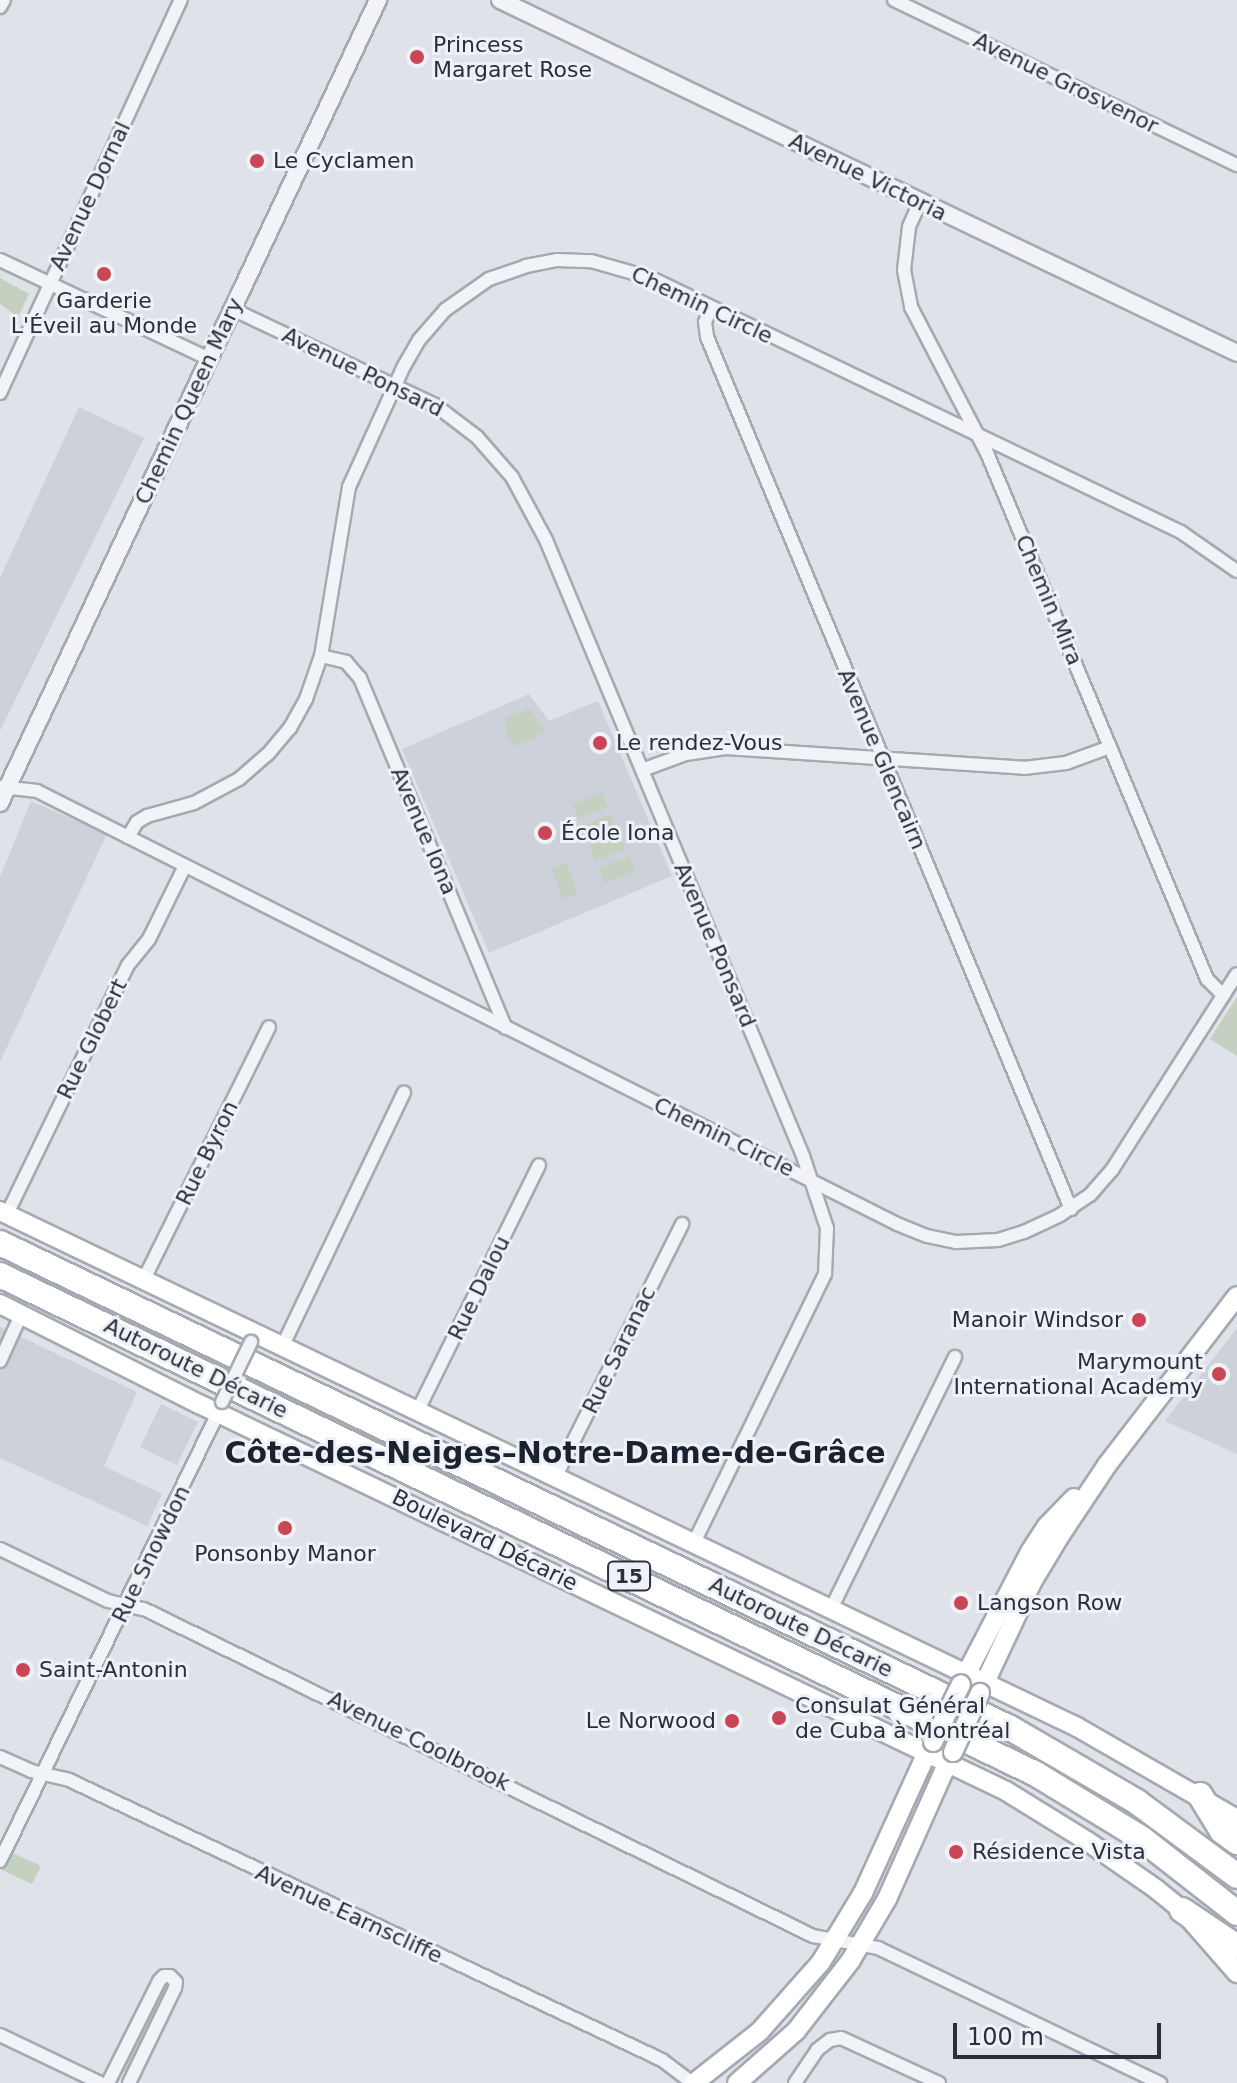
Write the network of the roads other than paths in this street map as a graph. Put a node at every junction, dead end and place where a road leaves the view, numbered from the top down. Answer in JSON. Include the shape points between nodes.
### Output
{"nodes":[{"id":1,"x":4,"y":0,"type":"edge"},
{"id":2,"x":181,"y":0,"type":"edge"},
{"id":3,"x":378,"y":0,"type":"edge"},
{"id":4,"x":500,"y":0,"type":"edge"},
{"id":5,"x":894,"y":0,"type":"edge"},
{"id":6,"x":0,"y":7,"type":"edge"},
{"id":7,"x":1237,"y":165,"type":"edge"},
{"id":8,"x":920,"y":202,"type":"junction"},
{"id":9,"x":0,"y":260,"type":"edge"},
{"id":10,"x":49,"y":284,"type":"junction"},
{"id":11,"x":711,"y":308,"type":"junction"},
{"id":12,"x":232,"y":309,"type":"junction"},
{"id":13,"x":1237,"y":353,"type":"edge"},
{"id":14,"x":209,"y":359,"type":"junction"},
{"id":15,"x":396,"y":385,"type":"junction"},
{"id":16,"x":0,"y":393,"type":"edge"},
{"id":17,"x":977,"y":435,"type":"junction"},
{"id":18,"x":1237,"y":571,"type":"edge"},
{"id":19,"x":321,"y":656,"type":"junction"},
{"id":20,"x":1110,"y":747,"type":"junction"},
{"id":21,"x":881,"y":757,"type":"junction"},
{"id":22,"x":642,"y":770,"type":"junction"},
{"id":23,"x":2,"y":792,"type":"edge"},
{"id":24,"x":128,"y":837,"type":"junction"},
{"id":25,"x":184,"y":868,"type":"junction"},
{"id":26,"x":1237,"y":974,"type":"edge"},
{"id":27,"x":1223,"y":995,"type":"junction"},
{"id":28,"x":269,"y":1027,"type":"dead end"},
{"id":29,"x":506,"y":1028,"type":"junction"},
{"id":30,"x":404,"y":1092,"type":"dead end"},
{"id":31,"x":539,"y":1165,"type":"dead end"},
{"id":32,"x":811,"y":1180,"type":"junction"},
{"id":33,"x":1071,"y":1209,"type":"junction"},
{"id":34,"x":3,"y":1212,"type":"edge"},
{"id":35,"x":682,"y":1224,"type":"dead end"},
{"id":36,"x":0,"y":1243,"type":"edge"},
{"id":37,"x":0,"y":1275,"type":"edge"},
{"id":38,"x":144,"y":1279,"type":"junction"},
{"id":39,"x":1237,"y":1296,"type":"edge"},
{"id":40,"x":0,"y":1304,"type":"edge"},
{"id":41,"x":21,"y":1315,"type":"junction"},
{"id":42,"x":253,"y":1337,"type":"junction"},
{"id":43,"x":283,"y":1345,"type":"junction"},
{"id":44,"x":955,"y":1357,"type":"dead end"},
{"id":45,"x":0,"y":1361,"type":"edge"},
{"id":46,"x":220,"y":1407,"type":"junction"},
{"id":47,"x":418,"y":1410,"type":"junction"},
{"id":48,"x":1107,"y":1465,"type":"junction"},
{"id":49,"x":556,"y":1476,"type":"junction"},
{"id":50,"x":694,"y":1543,"type":"junction"},
{"id":51,"x":0,"y":1549,"type":"edge"},
{"id":52,"x":126,"y":1605,"type":"junction"},
{"id":53,"x":831,"y":1609,"type":"junction"},
{"id":54,"x":964,"y":1679,"type":"junction"},
{"id":55,"x":983,"y":1688,"type":"junction"},
{"id":56,"x":930,"y":1747,"type":"junction"},
{"id":57,"x":0,"y":1757,"type":"edge"},
{"id":58,"x":951,"y":1757,"type":"junction"},
{"id":59,"x":43,"y":1774,"type":"junction"},
{"id":60,"x":1200,"y":1795,"type":"junction"},
{"id":61,"x":1237,"y":1819,"type":"edge"},
{"id":62,"x":1237,"y":1842,"type":"edge"},
{"id":63,"x":0,"y":1861,"type":"edge"},
{"id":64,"x":1237,"y":1876,"type":"edge"},
{"id":65,"x":1182,"y":1910,"type":"junction"},
{"id":66,"x":1237,"y":1913,"type":"edge"},
{"id":67,"x":834,"y":1942,"type":"junction"},
{"id":68,"x":861,"y":1944,"type":"junction"},
{"id":69,"x":1237,"y":1947,"type":"edge"},
{"id":70,"x":1237,"y":1973,"type":"edge"},
{"id":71,"x":0,"y":2035,"type":"edge"},
{"id":72,"x":100,"y":2083,"type":"edge"},
{"id":73,"x":108,"y":2083,"type":"edge"},
{"id":74,"x":129,"y":2083,"type":"edge"},
{"id":75,"x":694,"y":2083,"type":"edge"},
{"id":76,"x":737,"y":2083,"type":"edge"},
{"id":77,"x":795,"y":2083,"type":"edge"},
{"id":78,"x":939,"y":2083,"type":"edge"},
{"id":79,"x":1160,"y":2083,"type":"edge"}],
"edges":[{"from":1,"to":6,"type":"street"},
{"from":2,"to":10,"type":"street","name":"Avenue Dornal"},
{"from":3,"to":12,"type":"street","name":"Chemin Queen Mary"},
{"from":4,"to":8,"type":"street","name":"Avenue Victoria"},
{"from":5,"to":7,"type":"street","name":"Avenue Grosvenor"},
{"from":8,"to":13,"type":"street","name":"Avenue Victoria"},
{"from":8,"to":17,"type":"street","name":"Chemin Mira","via":[[909,227],[905,290]]},
{"from":9,"to":10,"type":"street"},
{"from":10,"to":14,"type":"street"},
{"from":10,"to":16,"type":"street","name":"Avenue Dornal"},
{"from":11,"to":15,"type":"street","name":"Chemin Circle","via":[[640,273],[611,265],[567,260],[526,266],[479,285],[445,310],[419,340]]},
{"from":11,"to":17,"type":"street","name":"Chemin Circle"},
{"from":11,"to":21,"type":"street","name":"Avenue Glencairn","via":[[705,322],[707,337]]},
{"from":12,"to":14,"type":"street","name":"Chemin Queen Mary"},
{"from":12,"to":15,"type":"street","name":"Avenue Ponsard"},
{"from":14,"to":23,"type":"street","name":"Chemin Queen Mary"},
{"from":15,"to":19,"type":"street","name":"Chemin Circle","via":[[349,487]]},
{"from":15,"to":22,"type":"street","name":"Avenue Ponsard","via":[[458,420],[497,456],[520,488]]},
{"from":17,"to":18,"type":"street","name":"Chemin Circle","via":[[1195,539]]},
{"from":17,"to":20,"type":"street","name":"Chemin Mira"},
{"from":19,"to":24,"type":"street","name":"Chemin Circle","via":[[296,719],[260,762],[213,795],[141,819]]},
{"from":19,"to":29,"type":"street","name":"Avenue Iona","via":[[346,662],[360,678]]},
{"from":20,"to":21,"type":"street","via":[[1034,768]]},
{"from":20,"to":27,"type":"street","name":"Chemin Mira","via":[[1207,979]]},
{"from":21,"to":22,"type":"street","via":[[726,748],[686,754]]},
{"from":21,"to":33,"type":"street","name":"Avenue Glencairn"},
{"from":22,"to":32,"type":"street","name":"Avenue Ponsard"},
{"from":23,"to":24,"type":"street","name":"Chemin Circle","via":[[37,791]]},
{"from":24,"to":25,"type":"street","name":"Chemin Circle"},
{"from":25,"to":29,"type":"street","name":"Chemin Circle"},
{"from":25,"to":34,"type":"street","name":"Rue Globert","via":[[149,939],[128,965]]},
{"from":26,"to":27,"type":"street","name":"Chemin Circle"},
{"from":27,"to":33,"type":"street","name":"Chemin Circle","via":[[1112,1170]]},
{"from":28,"to":38,"type":"street","name":"Rue Byron"},
{"from":29,"to":32,"type":"street","name":"Chemin Circle"},
{"from":30,"to":43,"type":"street"},
{"from":31,"to":47,"type":"street","name":"Rue Dalou"},
{"from":32,"to":33,"type":"street","name":"Chemin Circle","via":[[912,1231],[956,1242],[1012,1236]]},
{"from":32,"to":50,"type":"street","name":"Avenue Ponsard","via":[[828,1235],[823,1280]]},
{"from":34,"to":38,"type":"main road"},
{"from":35,"to":49,"type":"street","name":"Rue Saranac"},
{"from":36,"to":64,"type":"highway","name":"Autoroute Décarie","number":"15","via":[[1010,1728],[1161,1817]]},
{"from":37,"to":66,"type":"highway","name":"Autoroute Décarie","number":"15","via":[[1026,1769],[1141,1838]]},
{"from":38,"to":42,"type":"main road"},
{"from":39,"to":48,"type":"main road"},
{"from":40,"to":41,"type":"main road","name":"Boulevard Décarie"},
{"from":41,"to":45,"type":"street"},
{"from":41,"to":46,"type":"main road","name":"Boulevard Décarie"},
{"from":42,"to":43,"type":"main road"},
{"from":42,"to":46,"type":"street","name":"Rue Snowdon","bridge":true},
{"from":43,"to":47,"type":"main road"},
{"from":44,"to":53,"type":"street"},
{"from":46,"to":52,"type":"street","name":"Rue Snowdon"},
{"from":46,"to":56,"type":"main road","name":"Boulevard Décarie"},
{"from":47,"to":49,"type":"main road"},
{"from":48,"to":54,"type":"main road","via":[[1041,1534]]},
{"from":48,"to":55,"type":"main road","via":[[1037,1572]]},
{"from":49,"to":50,"type":"main road"},
{"from":50,"to":53,"type":"main road"},
{"from":51,"to":52,"type":"street","name":"Avenue Coolbrook"},
{"from":52,"to":59,"type":"street","name":"Rue Snowdon"},
{"from":52,"to":67,"type":"street","name":"Avenue Coolbrook","via":[[144,1609]]},
{"from":53,"to":54,"type":"main road"},
{"from":54,"to":55,"type":"main road"},
{"from":54,"to":56,"type":"main road","bridge":true},
{"from":55,"to":58,"type":"main road","bridge":true},
{"from":55,"to":60,"type":"main road","via":[[1099,1738]]},
{"from":56,"to":58,"type":"main road","name":"Boulevard Décarie"},
{"from":56,"to":67,"type":"main road","via":[[870,1878]]},
{"from":57,"to":59,"type":"street","name":"Avenue Earnscliffe"},
{"from":58,"to":65,"type":"main road","name":"Boulevard Décarie","via":[[1063,1825]]},
{"from":58,"to":68,"type":"main road"},
{"from":59,"to":63,"type":"street","name":"Rue Snowdon"},
{"from":59,"to":75,"type":"street","name":"Avenue Earnscliffe","via":[[67,1779],[662,2060]]},
{"from":60,"to":61,"type":"main road"},
{"from":60,"to":62,"type":"highway","via":[[1222,1831]]},
{"from":65,"to":69,"type":"highway"},
{"from":65,"to":70,"type":"main road","name":"Boulevard Décarie"},
{"from":67,"to":68,"type":"street","name":"Avenue Coolbrook"},
{"from":67,"to":75,"type":"main road","via":[[777,2014]]},
{"from":68,"to":76,"type":"main road","via":[[796,2031]]},
{"from":68,"to":79,"type":"street","name":"Avenue Coolbrook"},
{"from":71,"to":72,"type":"street"},
{"from":73,"to":74,"type":"street","via":[[159,1981],[170,1976],[175,1988]]},
{"from":77,"to":78,"type":"street","via":[[808,2060],[830,2040],[848,2039]]}]}
